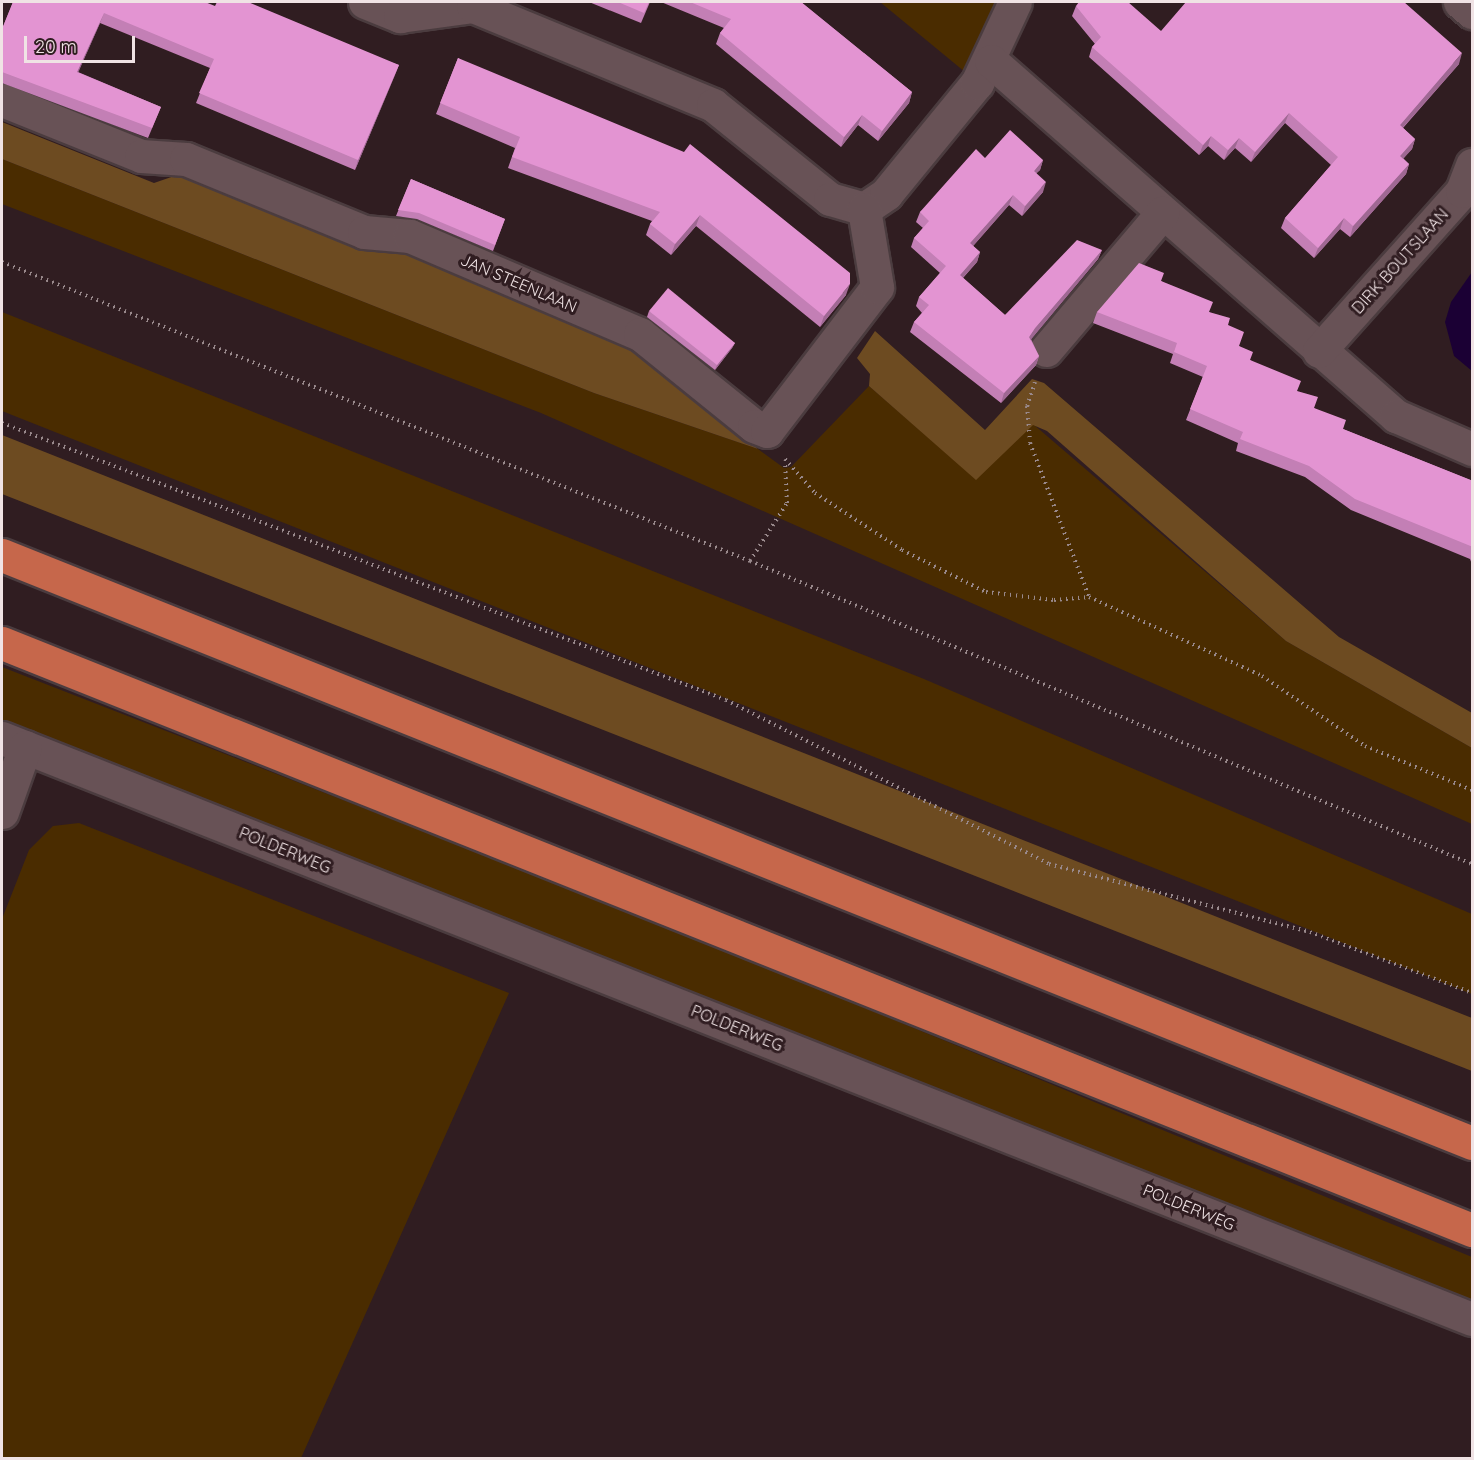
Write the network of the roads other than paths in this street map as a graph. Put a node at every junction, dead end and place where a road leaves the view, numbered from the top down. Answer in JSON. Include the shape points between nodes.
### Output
{"nodes":[{"id":1,"x":366,"y":2,"type":"edge"},
{"id":2,"x":1015,"y":2,"type":"edge"},
{"id":3,"x":1460,"y":2,"type":"edge"},
{"id":4,"x":1473,"y":12,"type":"edge"},
{"id":5,"x":991,"y":61,"type":"junction"},
{"id":6,"x":2,"y":100,"type":"edge"},
{"id":7,"x":1473,"y":165,"type":"edge"},
{"id":8,"x":864,"y":208,"type":"junction"},
{"id":9,"x":1161,"y":213,"type":"junction"},
{"id":10,"x":1046,"y":350,"type":"road end"},
{"id":11,"x":1319,"y":351,"type":"junction"},
{"id":12,"x":1473,"y":449,"type":"edge"},
{"id":13,"x":2,"y":555,"type":"edge"},
{"id":14,"x":2,"y":643,"type":"edge"},
{"id":15,"x":13,"y":743,"type":"edge"},
{"id":16,"x":2,"y":812,"type":"edge"},
{"id":17,"x":1473,"y":1143,"type":"edge"},
{"id":18,"x":1473,"y":1230,"type":"edge"},
{"id":19,"x":1473,"y":1319,"type":"edge"}],
"edges":[{"from":1,"to":8,"type":"street","via":[[400,16],[473,6],[713,105],[830,199]]},
{"from":2,"to":5,"type":"street"},
{"from":3,"to":4,"type":"street"},
{"from":5,"to":8,"type":"street","via":[[886,194]]},
{"from":5,"to":9,"type":"street"},
{"from":6,"to":8,"type":"street","name":"JAN STEENLAAN","via":[[141,156],[186,159],[364,232],[410,236],[639,334],[754,426],[767,431],[877,287]]},
{"from":7,"to":11,"type":"street","name":"DIRK BOUTSLAAN","via":[[1462,191]]},
{"from":9,"to":10,"type":"street"},
{"from":9,"to":11,"type":"street"},
{"from":11,"to":12,"type":"street","via":[[1396,416]]},
{"from":13,"to":17,"type":"highway"},
{"from":14,"to":18,"type":"highway"},
{"from":15,"to":16,"type":"street"},
{"from":15,"to":19,"type":"street","name":"POLDERWEG"}]}
